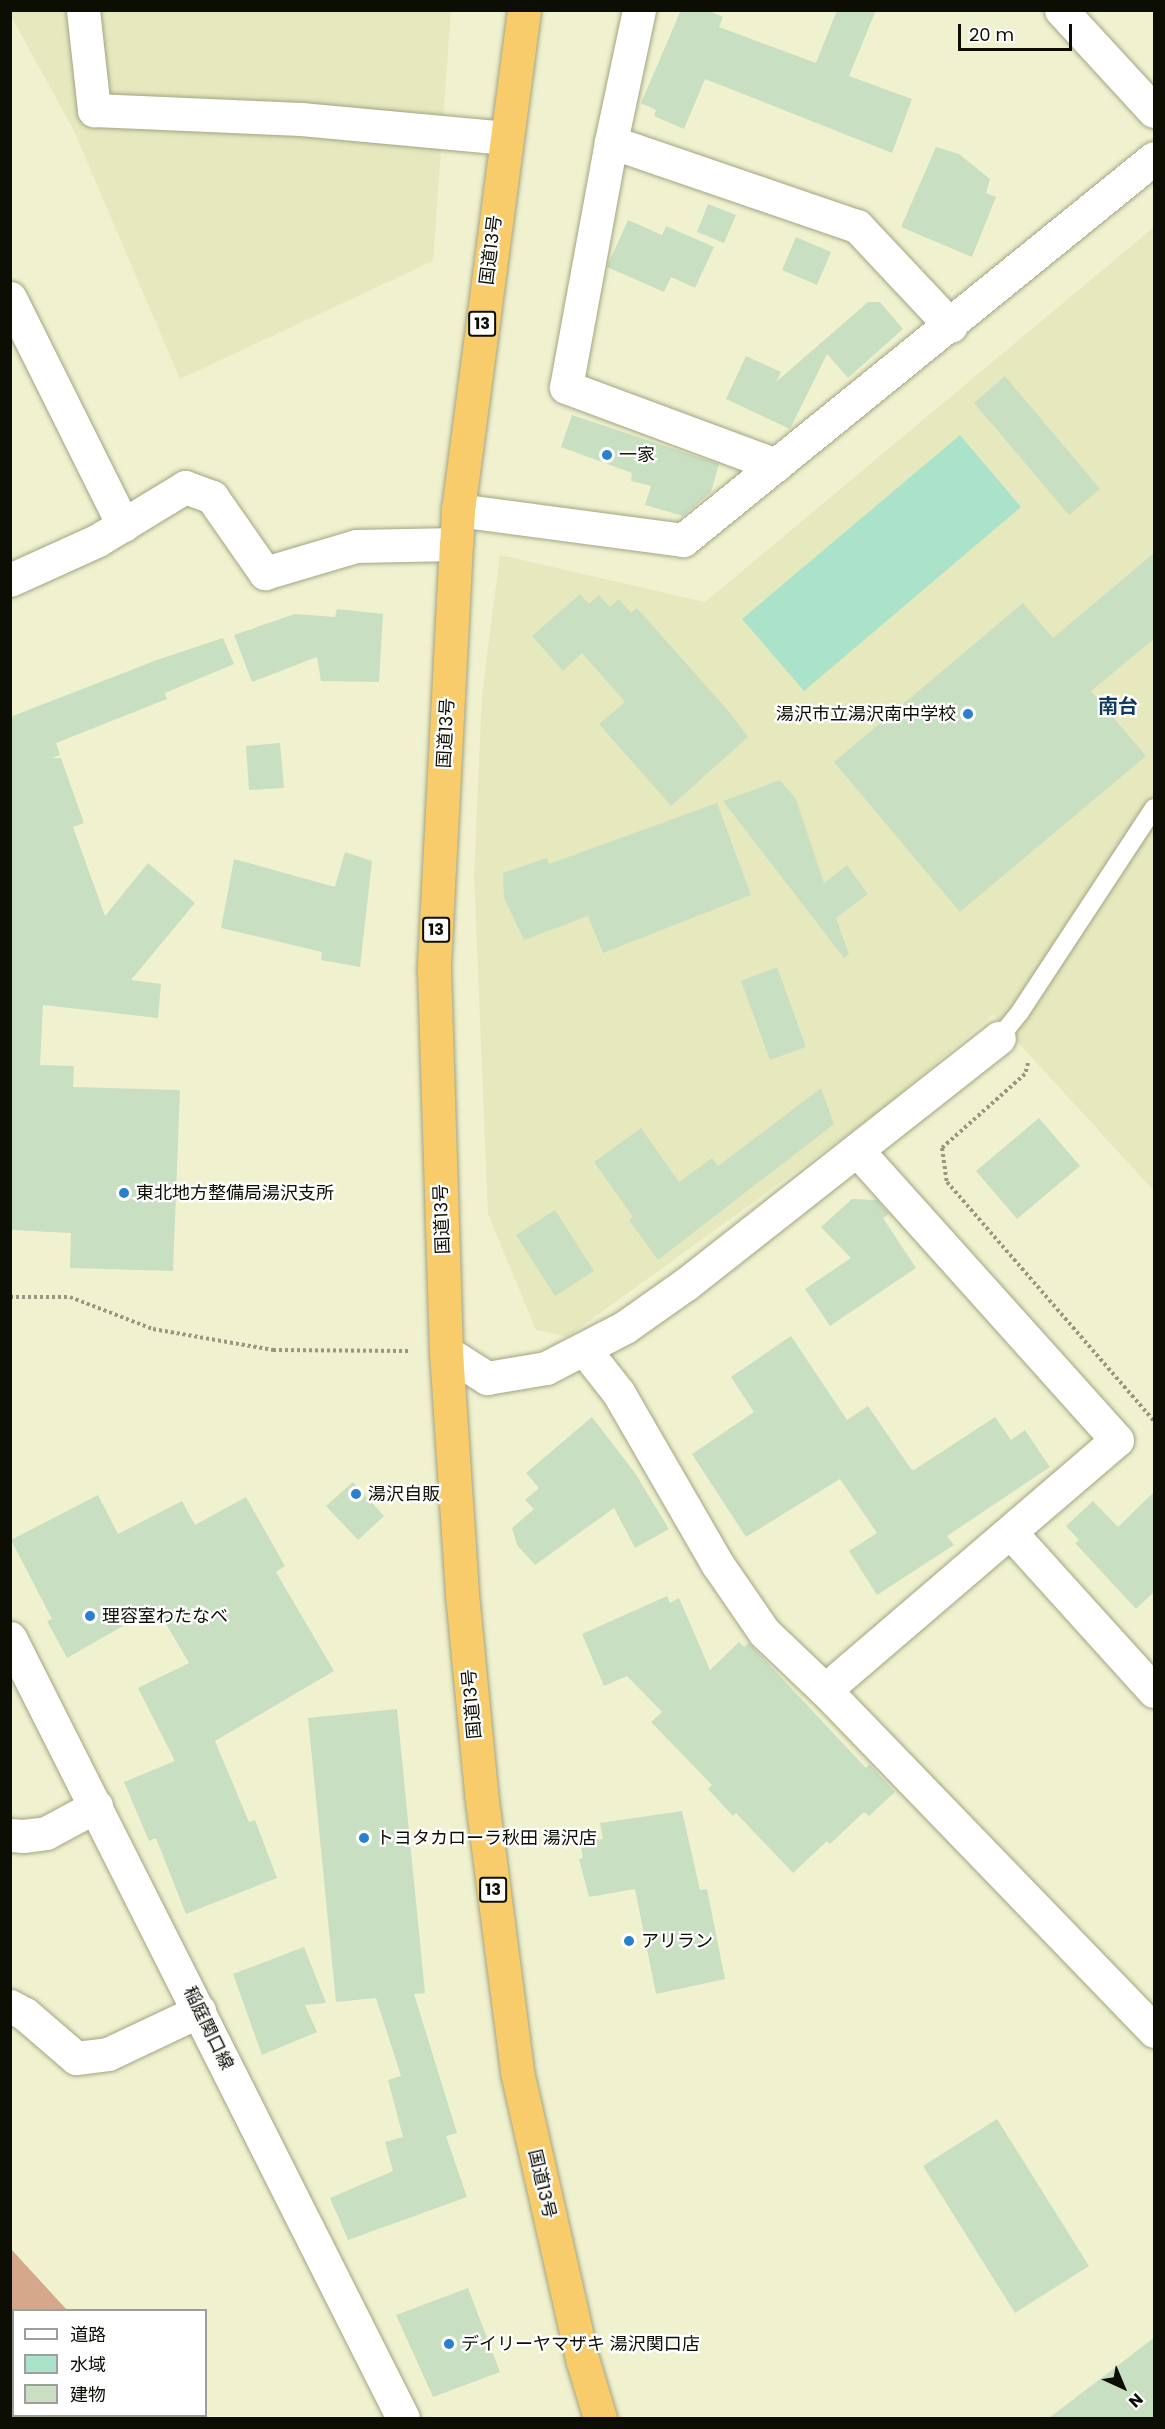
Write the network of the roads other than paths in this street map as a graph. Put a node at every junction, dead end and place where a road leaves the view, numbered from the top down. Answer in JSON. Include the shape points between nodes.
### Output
{"nodes":[{"id":1,"x":83,"y":10,"type":"edge"},
{"id":2,"x":524,"y":10,"type":"edge"},
{"id":3,"x":639,"y":10,"type":"edge"},
{"id":4,"x":1061,"y":10,"type":"edge"},
{"id":5,"x":1155,"y":111,"type":"edge"},
{"id":6,"x":506,"y":138,"type":"junction"},
{"id":7,"x":611,"y":142,"type":"junction"},
{"id":8,"x":1155,"y":158,"type":"edge"},
{"id":9,"x":10,"y":298,"type":"edge"},
{"id":10,"x":951,"y":326,"type":"junction"},
{"id":11,"x":776,"y":465,"type":"junction"},
{"id":12,"x":458,"y":510,"type":"junction"},
{"id":13,"x":123,"y":525,"type":"junction"},
{"id":14,"x":456,"y":544,"type":"junction"},
{"id":15,"x":10,"y":580,"type":"edge"},
{"id":16,"x":1155,"y":808,"type":"edge"},
{"id":17,"x":999,"y":1038,"type":"joint"},
{"id":18,"x":857,"y":1149,"type":"junction"},
{"id":19,"x":584,"y":1349,"type":"junction"},
{"id":20,"x":446,"y":1352,"type":"junction"},
{"id":21,"x":1011,"y":1533,"type":"junction"},
{"id":22,"x":10,"y":1638,"type":"edge"},
{"id":23,"x":825,"y":1690,"type":"junction"},
{"id":24,"x":1155,"y":1691,"type":"edge"},
{"id":25,"x":96,"y":1806,"type":"junction"},
{"id":26,"x":10,"y":1834,"type":"edge"},
{"id":27,"x":10,"y":2006,"type":"edge"},
{"id":28,"x":199,"y":2011,"type":"junction"},
{"id":29,"x":1155,"y":2031,"type":"edge"},
{"id":30,"x":403,"y":2418,"type":"edge"},
{"id":31,"x":600,"y":2418,"type":"edge"}],
"edges":[{"from":1,"to":6,"type":"street","via":[[94,110],[301,119]]},
{"from":2,"to":6,"type":"highway","name":"国道13号","number":"13"},
{"from":3,"to":7,"type":"street"},
{"from":4,"to":5,"type":"street"},
{"from":6,"to":12,"type":"highway","name":"国道13号","number":"13"},
{"from":7,"to":10,"type":"street","via":[[857,226]]},
{"from":7,"to":11,"type":"street","via":[[566,387]]},
{"from":8,"to":10,"type":"street"},
{"from":9,"to":13,"type":"street"},
{"from":10,"to":11,"type":"street"},
{"from":11,"to":12,"type":"street","via":[[683,540]]},
{"from":12,"to":14,"type":"highway","name":"国道13号","number":"13"},
{"from":13,"to":14,"type":"street","via":[[185,487],[212,497],[265,573],[356,546]]},
{"from":13,"to":15,"type":"street"},
{"from":14,"to":20,"type":"highway","name":"国道13号","number":"13","via":[[434,970]]},
{"from":16,"to":17,"type":"lane"},
{"from":17,"to":18,"type":"street"},
{"from":18,"to":19,"type":"street","via":[[686,1284],[625,1327]]},
{"from":18,"to":21,"type":"street","via":[[1117,1440]]},
{"from":19,"to":20,"type":"street","via":[[546,1368],[487,1378]]},
{"from":19,"to":23,"type":"street","via":[[618,1392],[718,1565],[764,1632]]},
{"from":20,"to":31,"type":"highway","name":"国道13号","number":"13","via":[[480,1793],[517,2072],[583,2362]]},
{"from":21,"to":23,"type":"street"},
{"from":21,"to":24,"type":"street"},
{"from":22,"to":25,"type":"street","name":"稲庭関口線"},
{"from":23,"to":29,"type":"street"},
{"from":25,"to":26,"type":"street","via":[[46,1833]]},
{"from":25,"to":28,"type":"street","name":"稲庭関口線"},
{"from":27,"to":28,"type":"street","via":[[76,2058],[108,2054]]},
{"from":28,"to":30,"type":"street","name":"稲庭関口線"}]}
